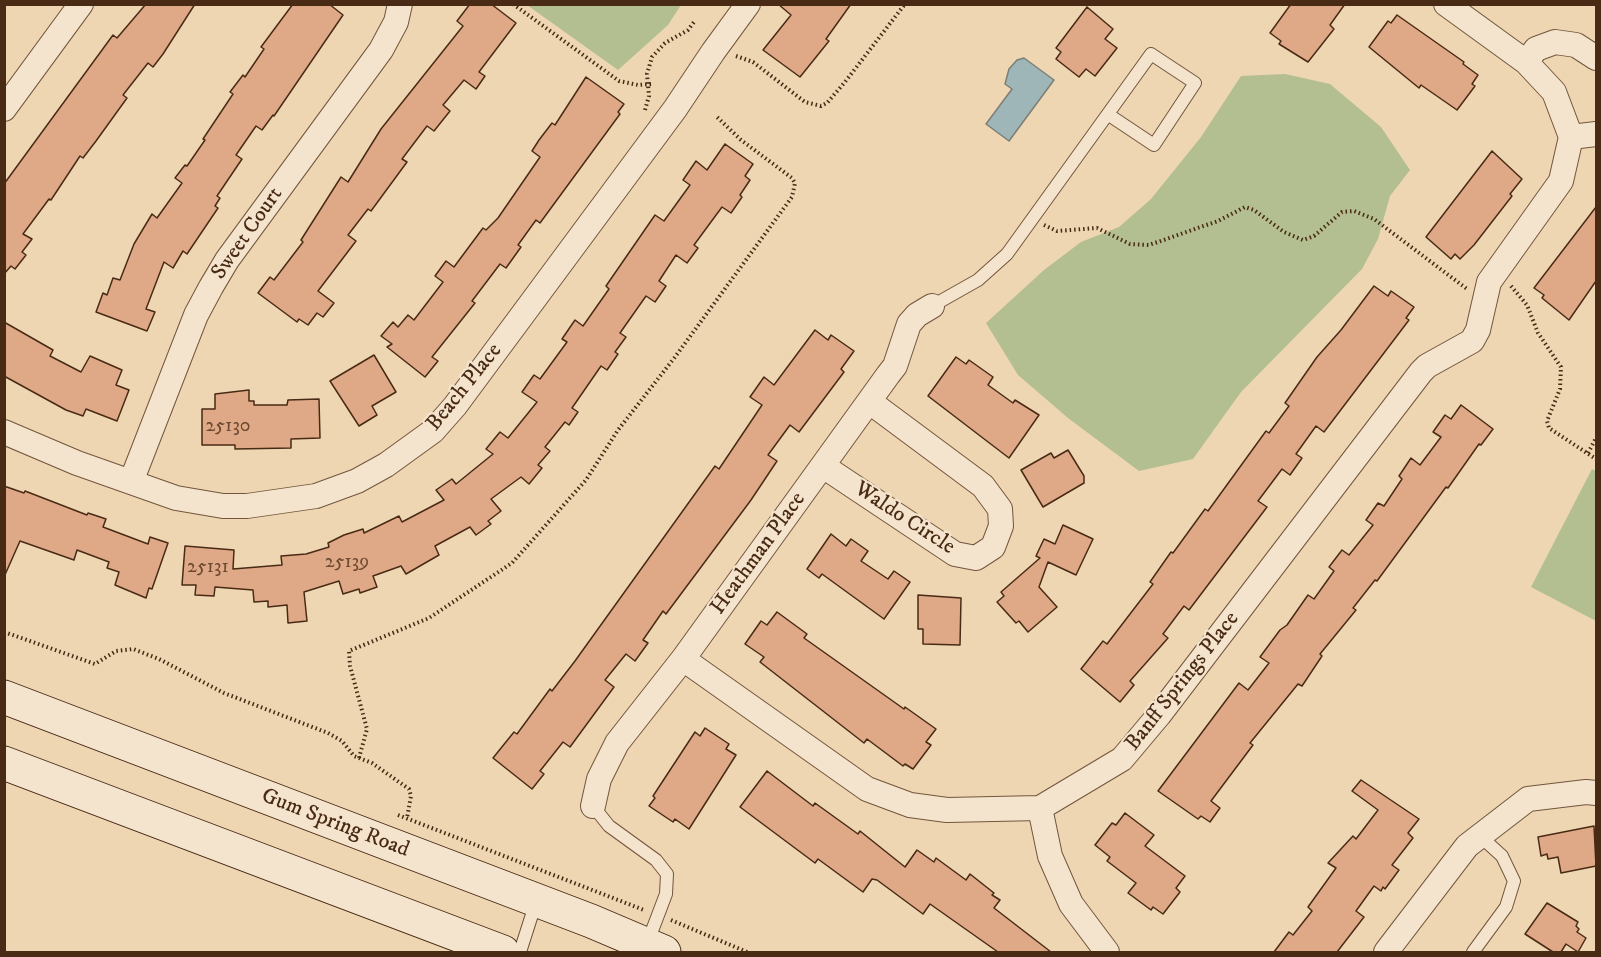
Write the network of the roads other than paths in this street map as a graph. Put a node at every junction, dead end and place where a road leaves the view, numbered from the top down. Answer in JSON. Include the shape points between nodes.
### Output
{"nodes":[{"id":1,"x":81,"y":4,"type":"edge"},
{"id":2,"x":400,"y":4,"type":"edge"},
{"id":3,"x":748,"y":4,"type":"edge"},
{"id":4,"x":1446,"y":4,"type":"edge"},
{"id":5,"x":1596,"y":58,"type":"edge"},
{"id":6,"x":1526,"y":62,"type":"junction"},
{"id":7,"x":4,"y":109,"type":"edge"},
{"id":8,"x":1109,"y":115,"type":"junction"},
{"id":9,"x":1596,"y":134,"type":"edge"},
{"id":10,"x":1571,"y":137,"type":"junction"},
{"id":11,"x":932,"y":306,"type":"joint"},
{"id":12,"x":870,"y":402,"type":"junction"},
{"id":13,"x":4,"y":432,"type":"edge"},
{"id":14,"x":823,"y":466,"type":"junction"},
{"id":15,"x":131,"y":482,"type":"junction"},
{"id":16,"x":683,"y":659,"type":"junction"},
{"id":17,"x":4,"y":688,"type":"edge"},
{"id":18,"x":4,"y":697,"type":"edge"},
{"id":19,"x":37,"y":710,"type":"junction"},
{"id":20,"x":4,"y":763,"type":"edge"},
{"id":21,"x":1596,"y":793,"type":"edge"},
{"id":22,"x":593,"y":806,"type":"joint"},
{"id":23,"x":1040,"y":808,"type":"junction"},
{"id":24,"x":1480,"y":836,"type":"junction"},
{"id":25,"x":537,"y":901,"type":"junction"},
{"id":26,"x":656,"y":938,"type":"edge"},
{"id":27,"x":503,"y":952,"type":"edge"},
{"id":28,"x":520,"y":952,"type":"edge"},
{"id":29,"x":1107,"y":952,"type":"edge"},
{"id":30,"x":1386,"y":952,"type":"edge"},
{"id":31,"x":1473,"y":952,"type":"edge"}],
"edges":[{"from":1,"to":7,"type":"street"},
{"from":2,"to":15,"type":"street","name":"Sweet Court","via":[[386,43],[211,287],[196,315]]},
{"from":3,"to":15,"type":"street","name":"Beach Place","via":[[455,406],[409,450],[357,481],[316,496],[274,503],[247,506],[198,502]]},
{"from":4,"to":6,"type":"street"},
{"from":5,"to":6,"type":"street","via":[[1576,45],[1555,42],[1536,49]]},
{"from":6,"to":10,"type":"street","via":[[1554,92]]},
{"from":8,"to":8,"type":"lane","via":[[1151,54],[1195,83],[1154,145]]},
{"from":8,"to":11,"type":"lane","via":[[994,267]]},
{"from":9,"to":10,"type":"street"},
{"from":10,"to":23,"type":"street","name":"Banff Springs Place","via":[[1565,170],[1556,191],[1501,279],[1488,282],[1472,341],[1421,372],[1160,715],[1122,759]]},
{"from":11,"to":12,"type":"street","name":"Heathman Place","via":[[909,324],[895,366]]},
{"from":12,"to":14,"type":"street","name":"Heathman Place"},
{"from":12,"to":14,"type":"street","name":"Waldo Circle","via":[[984,486],[1000,509],[1000,526],[993,547],[976,558],[955,554]]},
{"from":13,"to":15,"type":"street","name":"Beach Place"},
{"from":14,"to":16,"type":"street","name":"Heathman Place"},
{"from":16,"to":22,"type":"street","name":"Heathman Place","via":[[617,743],[599,779]]},
{"from":16,"to":23,"type":"street","name":"Banff Springs Place","via":[[867,789],[910,805],[947,810]]},
{"from":17,"to":19,"type":"main road"},
{"from":18,"to":19,"type":"main road","name":"Gum Spring Road"},
{"from":19,"to":25,"type":"main road","name":"Gum Spring Road"},
{"from":20,"to":27,"type":"main road"},
{"from":21,"to":24,"type":"street","via":[[1528,799]]},
{"from":22,"to":26,"type":"lane","via":[[609,826],[663,867],[668,882]]},
{"from":23,"to":29,"type":"street","via":[[1050,856],[1071,904]]},
{"from":24,"to":30,"type":"street","via":[[1467,846]]},
{"from":24,"to":31,"type":"lane","via":[[1502,856],[1514,881],[1506,907]]},
{"from":25,"to":26,"type":"main road","name":"Gum Spring Road"},
{"from":25,"to":28,"type":"lane"}]}
